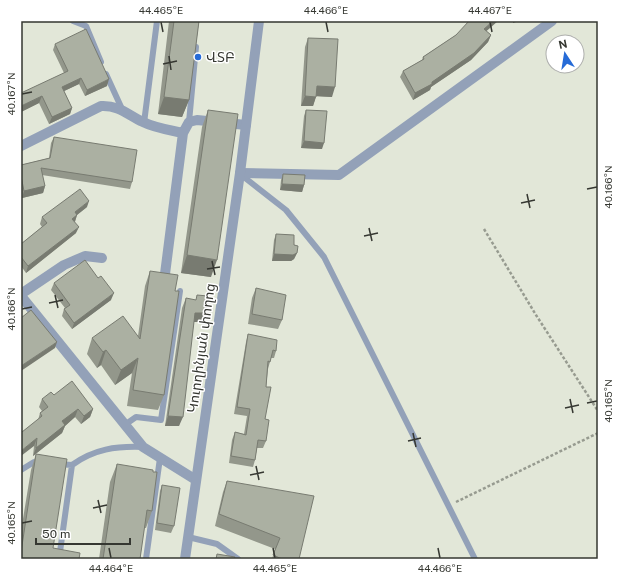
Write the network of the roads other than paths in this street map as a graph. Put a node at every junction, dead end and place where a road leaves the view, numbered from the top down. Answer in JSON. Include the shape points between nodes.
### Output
{"nodes":[{"id":1,"x":74,"y":21,"type":"edge"},
{"id":2,"x":157,"y":21,"type":"edge"},
{"id":3,"x":259,"y":21,"type":"edge"},
{"id":4,"x":552,"y":21,"type":"edge"},
{"id":5,"x":88,"y":24,"type":"edge"},
{"id":6,"x":196,"y":48,"type":"edge"},
{"id":7,"x":122,"y":109,"type":"junction"},
{"id":8,"x":189,"y":122,"type":"junction"},
{"id":9,"x":144,"y":123,"type":"junction"},
{"id":10,"x":246,"y":125,"type":"junction"},
{"id":11,"x":183,"y":133,"type":"junction"},
{"id":12,"x":21,"y":146,"type":"edge"},
{"id":13,"x":240,"y":173,"type":"junction"},
{"id":14,"x":102,"y":258,"type":"dead end"},
{"id":15,"x":165,"y":274,"type":"edge"},
{"id":16,"x":180,"y":291,"type":"edge"},
{"id":17,"x":21,"y":295,"type":"edge"},
{"id":18,"x":126,"y":424,"type":"junction"},
{"id":19,"x":143,"y":447,"type":"junction"},
{"id":20,"x":160,"y":458,"type":"junction"},
{"id":21,"x":72,"y":465,"type":"junction"},
{"id":22,"x":21,"y":470,"type":"edge"},
{"id":23,"x":196,"y":480,"type":"junction"},
{"id":24,"x":188,"y":536,"type":"junction"},
{"id":25,"x":59,"y":559,"type":"edge"},
{"id":26,"x":146,"y":559,"type":"edge"},
{"id":27,"x":184,"y":559,"type":"edge"},
{"id":28,"x":238,"y":559,"type":"edge"},
{"id":29,"x":475,"y":559,"type":"edge"}],
"edges":[{"from":1,"to":5,"type":"lane"},
{"from":2,"to":9,"type":"lane"},
{"from":3,"to":10,"type":"street","name":"Կուրղինյան փողոց"},
{"from":4,"to":13,"type":"street","via":[[340,175]]},
{"from":5,"to":7,"type":"lane"},
{"from":6,"to":8,"type":"lane"},
{"from":7,"to":9,"type":"street"},
{"from":7,"to":12,"type":"street","via":[[111,105],[101,106]]},
{"from":8,"to":10,"type":"street","via":[[197,120]]},
{"from":8,"to":11,"type":"street"},
{"from":9,"to":11,"type":"street"},
{"from":10,"to":13,"type":"street","name":"Կուրղինյան փողոց"},
{"from":11,"to":15,"type":"street"},
{"from":13,"to":23,"type":"street","name":"Կուրղինյան փողոց"},
{"from":13,"to":29,"type":"lane","via":[[286,210],[324,257]]},
{"from":14,"to":17,"type":"street","via":[[84,256],[64,265]]},
{"from":16,"to":18,"type":"lane","via":[[161,420],[136,418]]},
{"from":17,"to":18,"type":"street"},
{"from":18,"to":19,"type":"street"},
{"from":19,"to":20,"type":"street"},
{"from":19,"to":21,"type":"lane","via":[[104,448]]},
{"from":20,"to":23,"type":"street"},
{"from":20,"to":26,"type":"lane"},
{"from":21,"to":22,"type":"lane","via":[[34,462]]},
{"from":21,"to":25,"type":"lane"},
{"from":23,"to":24,"type":"street","name":"Կուրղինյան փողոց"},
{"from":24,"to":27,"type":"street","name":"Կուրղինյան փողոց"},
{"from":24,"to":28,"type":"lane","via":[[217,544]]}]}
